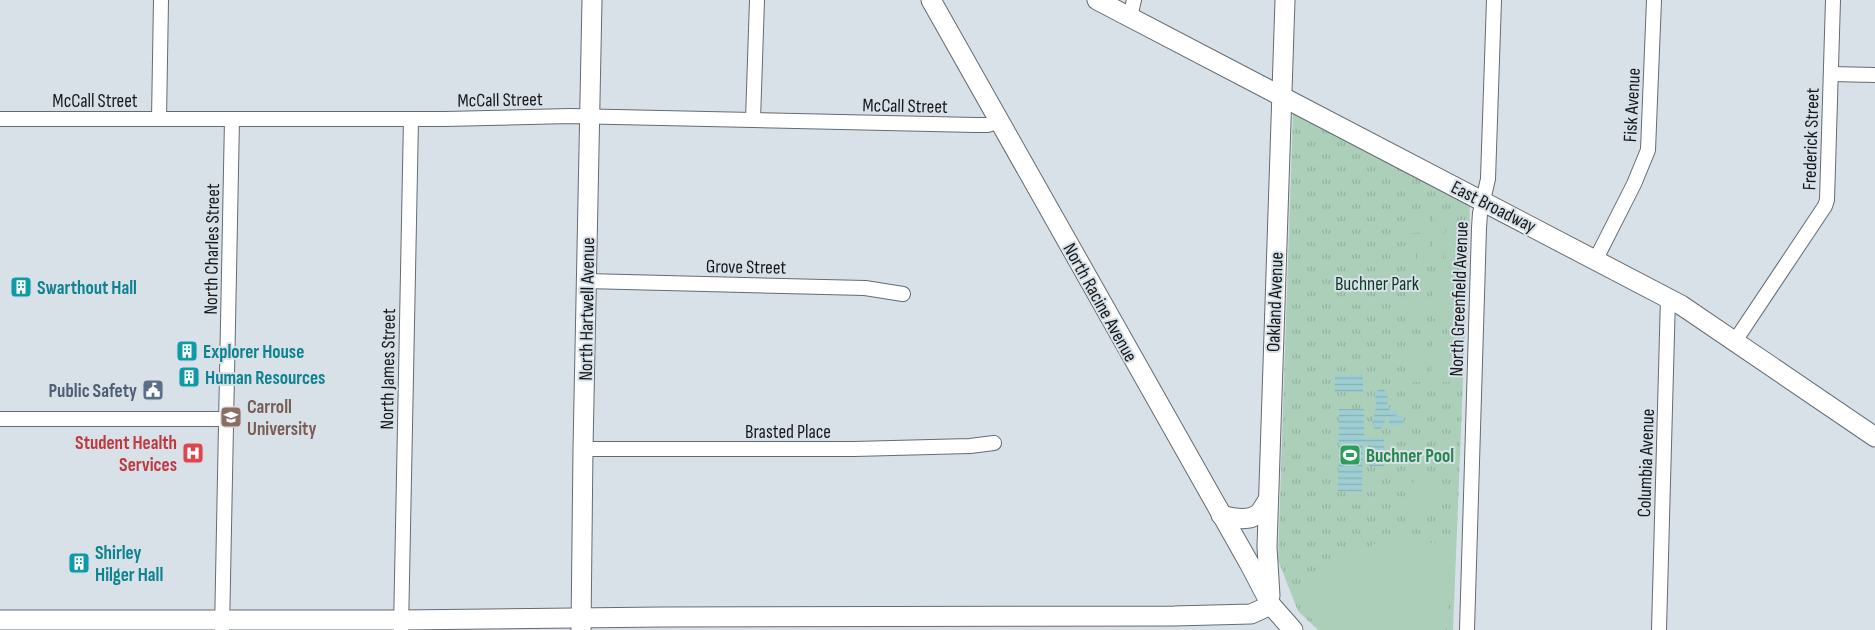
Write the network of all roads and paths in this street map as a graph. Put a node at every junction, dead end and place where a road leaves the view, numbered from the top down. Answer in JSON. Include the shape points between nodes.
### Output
{"nodes":[{"id":1,"x":161,"y":0,"type":"edge"},
{"id":2,"x":592,"y":0,"type":"edge"},
{"id":3,"x":757,"y":0,"type":"edge"},
{"id":4,"x":931,"y":0,"type":"edge"},
{"id":5,"x":1097,"y":0,"type":"edge"},
{"id":6,"x":1286,"y":0,"type":"edge"},
{"id":7,"x":1494,"y":0,"type":"edge"},
{"id":8,"x":1654,"y":0,"type":"edge"},
{"id":9,"x":1833,"y":0,"type":"edge"},
{"id":10,"x":1132,"y":8,"type":"edge"},
{"id":11,"x":1831,"y":74,"type":"junction"},
{"id":12,"x":1875,"y":75,"type":"edge"},
{"id":13,"x":1282,"y":95,"type":"junction"},
{"id":14,"x":589,"y":117,"type":"junction"},
{"id":15,"x":0,"y":119,"type":"edge"},
{"id":16,"x":159,"y":119,"type":"junction"},
{"id":17,"x":232,"y":119,"type":"junction"},
{"id":18,"x":410,"y":119,"type":"junction"},
{"id":19,"x":753,"y":120,"type":"junction"},
{"id":20,"x":999,"y":121,"type":"junction"},
{"id":21,"x":1484,"y":200,"type":"junction"},
{"id":22,"x":1596,"y":259,"type":"junction"},
{"id":23,"x":586,"y":281,"type":"junction"},
{"id":24,"x":903,"y":294,"type":"dead end"},
{"id":25,"x":1668,"y":297,"type":"junction"},
{"id":26,"x":1735,"y":341,"type":"junction"},
{"id":27,"x":0,"y":419,"type":"edge"},
{"id":28,"x":226,"y":419,"type":"junction"},
{"id":29,"x":1875,"y":437,"type":"edge"},
{"id":30,"x":994,"y":443,"type":"dead end"},
{"id":31,"x":583,"y":449,"type":"junction"},
{"id":32,"x":1268,"y":500,"type":"junction"},
{"id":33,"x":1221,"y":515,"type":"junction"},
{"id":34,"x":1270,"y":605,"type":"junction"},
{"id":35,"x":0,"y":620,"type":"edge"},
{"id":36,"x":1175,"y":623,"type":"edge"},
{"id":37,"x":582,"y":624,"type":"edge"},
{"id":38,"x":222,"y":625,"type":"edge"},
{"id":39,"x":401,"y":625,"type":"edge"},
{"id":40,"x":1293,"y":630,"type":"edge"},
{"id":41,"x":1467,"y":630,"type":"edge"},
{"id":42,"x":1659,"y":630,"type":"edge"}],
"edges":[{"from":1,"to":16,"type":"street"},
{"from":2,"to":14,"type":"street","name":"North Hartwell Avenue"},
{"from":3,"to":19,"type":"street"},
{"from":4,"to":20,"type":"street","name":"North Racine Avenue"},
{"from":5,"to":10,"type":"street","name":"East Broadway"},
{"from":6,"to":13,"type":"street","name":"Oakland Avenue"},
{"from":7,"to":21,"type":"street","name":"North Greenfield Avenue","via":[[1488,179]]},
{"from":8,"to":22,"type":"street","name":"Fisk Avenue","via":[[1648,150]]},
{"from":9,"to":11,"type":"street","name":"Frederick Street"},
{"from":10,"to":13,"type":"street","name":"East Broadway"},
{"from":11,"to":12,"type":"street"},
{"from":11,"to":26,"type":"street","name":"Frederick Street","via":[[1825,206]]},
{"from":13,"to":21,"type":"street","name":"East Broadway"},
{"from":13,"to":32,"type":"street","name":"Oakland Avenue"},
{"from":14,"to":18,"type":"street","name":"McCall Street"},
{"from":14,"to":19,"type":"street","name":"McCall Street"},
{"from":14,"to":23,"type":"street","name":"North Hartwell Avenue"},
{"from":15,"to":16,"type":"street","name":"McCall Street"},
{"from":16,"to":17,"type":"street","name":"McCall Street"},
{"from":17,"to":18,"type":"street","name":"McCall Street"},
{"from":17,"to":28,"type":"street","name":"North Charles Street"},
{"from":18,"to":39,"type":"street","name":"North James Street"},
{"from":19,"to":20,"type":"street","name":"McCall Street","via":[[976,125]]},
{"from":20,"to":33,"type":"street","name":"North Racine Avenue"},
{"from":21,"to":22,"type":"street","name":"East Broadway"},
{"from":21,"to":41,"type":"street","name":"North Greenfield Avenue","via":[[1479,228]]},
{"from":22,"to":25,"type":"street","name":"East Broadway"},
{"from":23,"to":24,"type":"street","name":"Grove Street","via":[[865,288]]},
{"from":23,"to":31,"type":"street","name":"North Hartwell Avenue"},
{"from":25,"to":26,"type":"street","name":"East Broadway"},
{"from":25,"to":42,"type":"street","name":"Columbia Avenue"},
{"from":26,"to":29,"type":"street","name":"East Broadway"},
{"from":27,"to":28,"type":"street"},
{"from":28,"to":38,"type":"street","name":"North Charles Street"},
{"from":30,"to":31,"type":"street","name":"Brasted Place","via":[[854,449]]},
{"from":31,"to":37,"type":"street","name":"North Hartwell Avenue"},
{"from":32,"to":33,"type":"street","via":[[1253,516]]},
{"from":32,"to":34,"type":"street","name":"Oakland Avenue"},
{"from":33,"to":34,"type":"street","name":"North Racine Avenue"},
{"from":34,"to":36,"type":"street","via":[[1251,614]]},
{"from":34,"to":40,"type":"street","name":"North Racine Avenue"},
{"from":35,"to":38,"type":"street"},
{"from":36,"to":37,"type":"street"},
{"from":37,"to":39,"type":"street"},
{"from":38,"to":39,"type":"street"}]}
